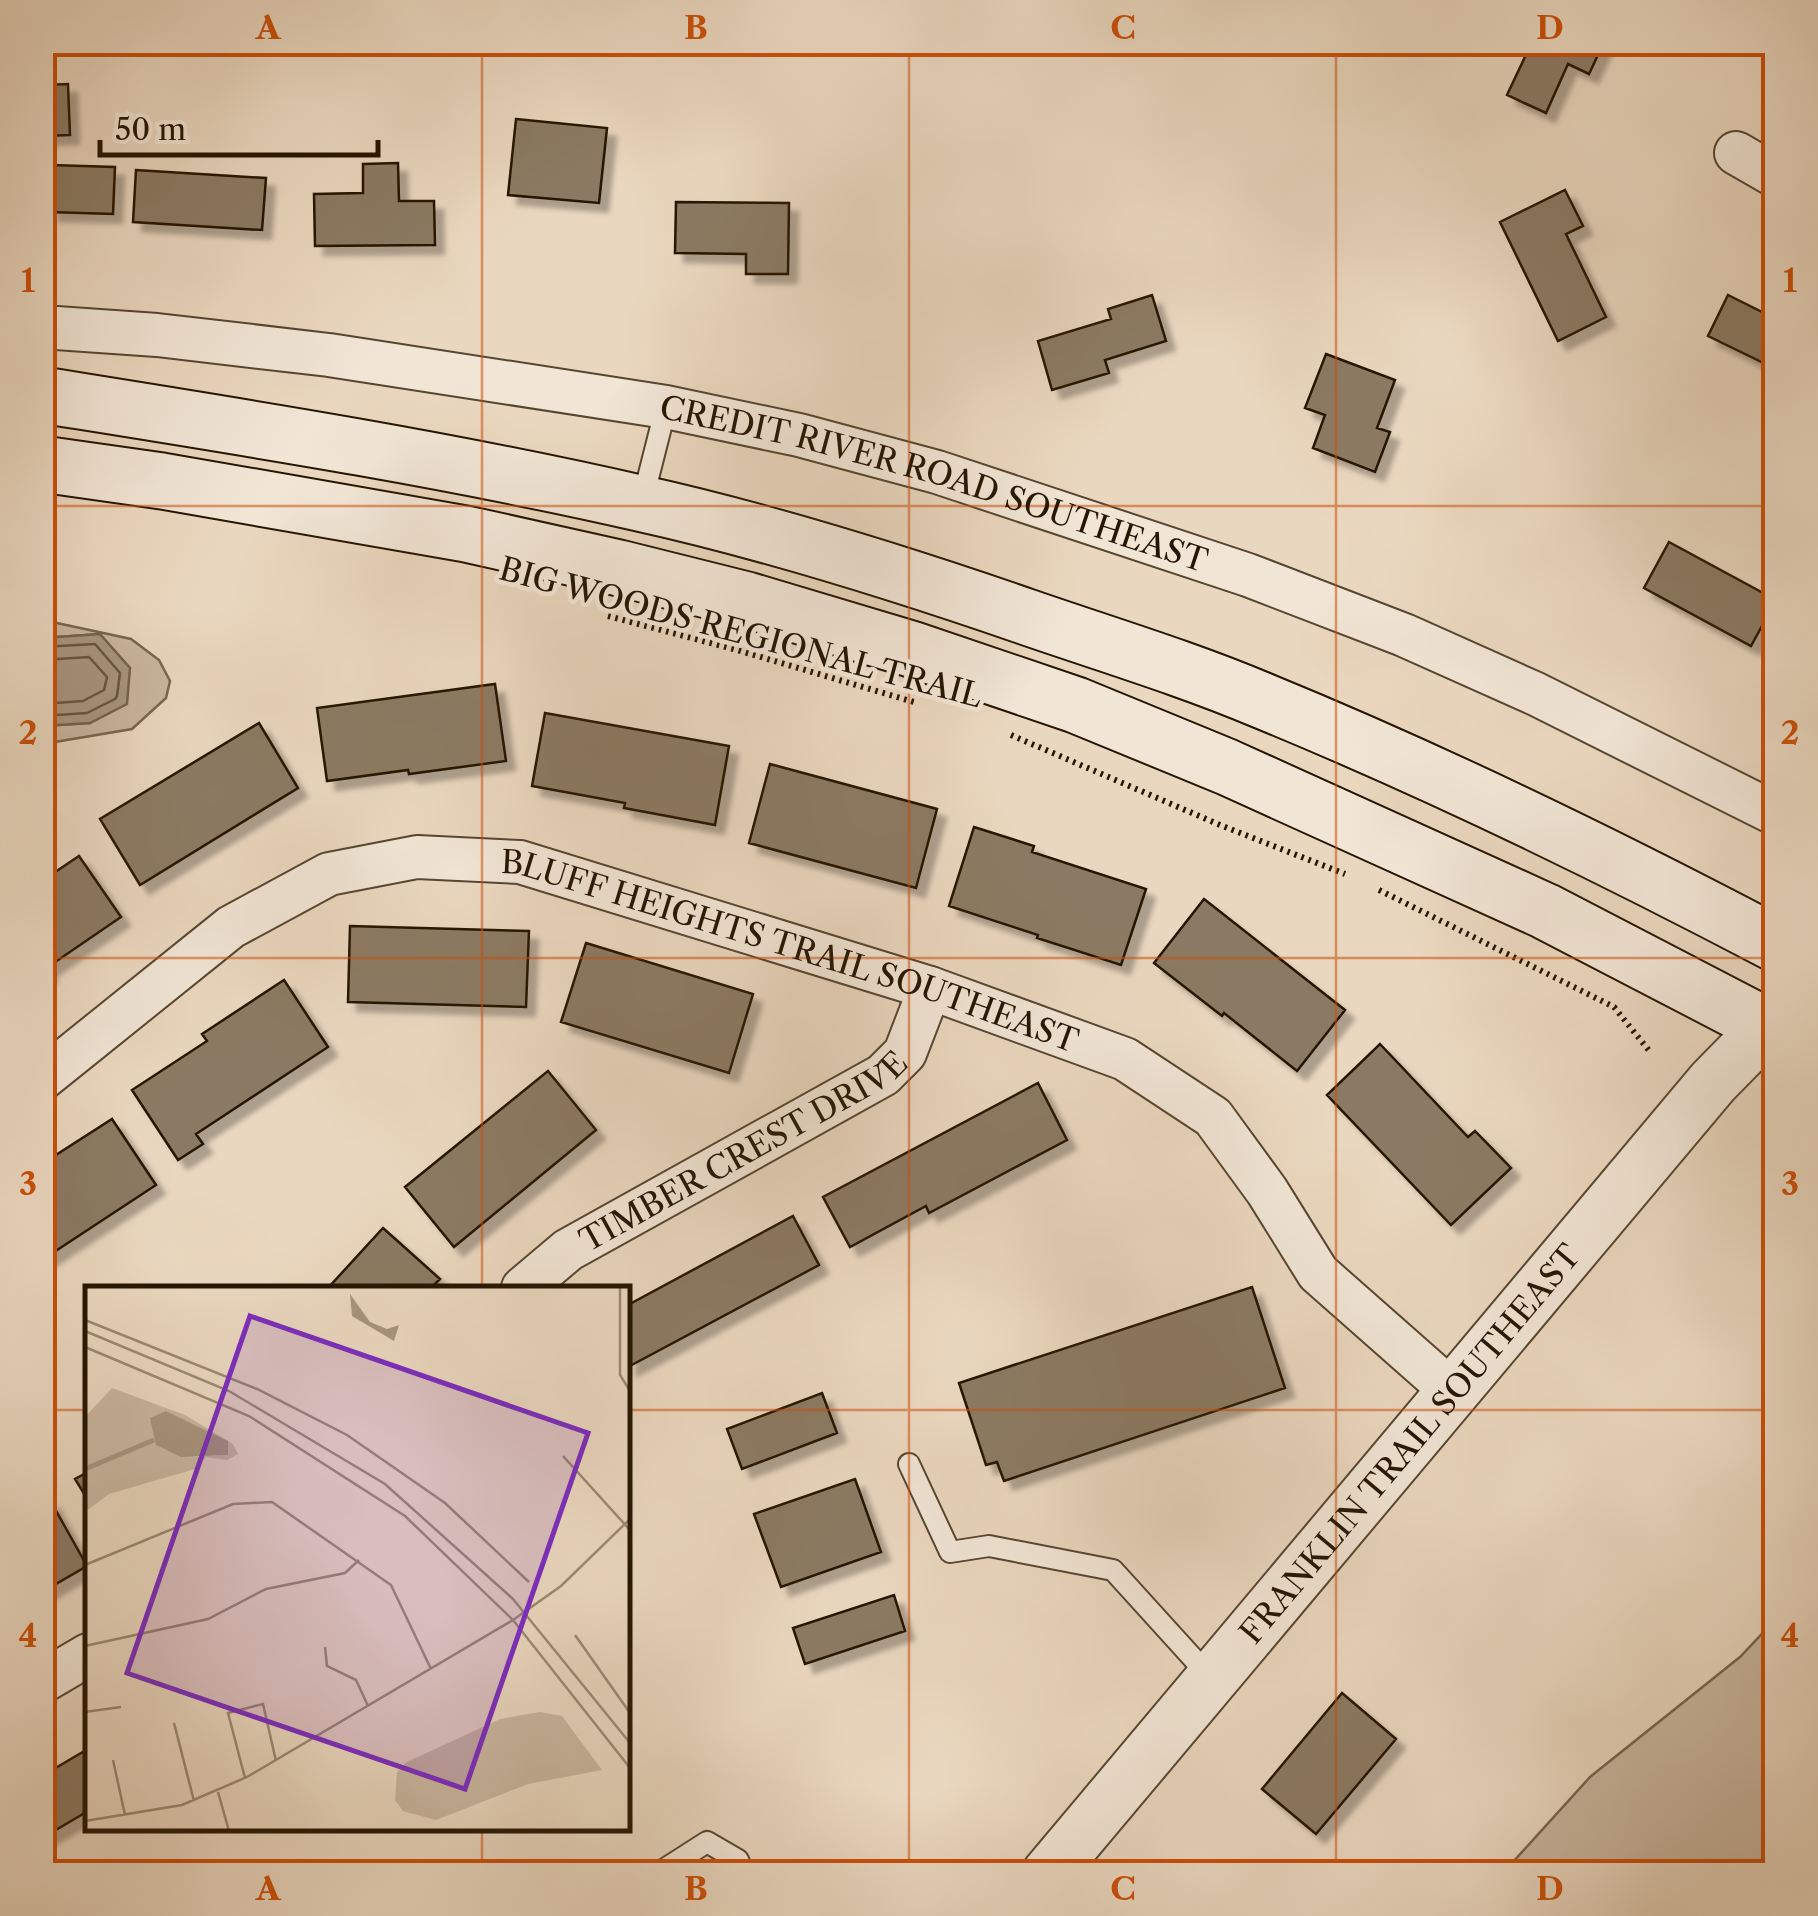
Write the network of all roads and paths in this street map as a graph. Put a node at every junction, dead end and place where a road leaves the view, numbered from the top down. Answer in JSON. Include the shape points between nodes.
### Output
{"nodes":[{"id":1,"x":1736,"y":153,"type":"dead end"},
{"id":2,"x":1776,"y":176,"type":"edge"},
{"id":3,"x":42,"y":328,"type":"edge"},
{"id":4,"x":42,"y":395,"type":"edge"},
{"id":5,"x":666,"y":408,"type":"junction"},
{"id":6,"x":42,"y":464,"type":"edge"},
{"id":7,"x":642,"y":503,"type":"junction"},
{"id":8,"x":592,"y":612,"type":"dead end"},
{"id":9,"x":926,"y":706,"type":"dead end"},
{"id":10,"x":1000,"y":730,"type":"dead end"},
{"id":11,"x":1776,"y":814,"type":"edge"},
{"id":12,"x":1358,"y":880,"type":"dead end"},
{"id":13,"x":1375,"y":888,"type":"dead end"},
{"id":14,"x":1776,"y":944,"type":"edge"},
{"id":15,"x":930,"y":988,"type":"junction"},
{"id":16,"x":1773,"y":1024,"type":"edge"},
{"id":17,"x":1651,"y":1053,"type":"dead end"},
{"id":18,"x":42,"y":1079,"type":"edge"},
{"id":19,"x":1762,"y":1100,"type":"dead end"},
{"id":20,"x":1776,"y":1102,"type":"edge"},
{"id":21,"x":526,"y":1286,"type":"edge"},
{"id":22,"x":1454,"y":1393,"type":"junction"},
{"id":23,"x":909,"y":1464,"type":"dead end"},
{"id":24,"x":85,"y":1657,"type":"edge"},
{"id":25,"x":1212,"y":1679,"type":"junction"},
{"id":26,"x":42,"y":1682,"type":"edge"},
{"id":27,"x":658,"y":1874,"type":"edge"},
{"id":28,"x":744,"y":1874,"type":"edge"},
{"id":29,"x":1048,"y":1874,"type":"edge"}],
"edges":[{"from":1,"to":2,"type":"street"},
{"from":3,"to":5,"type":"street","name":"CREDIT RIVER ROAD SOUTHEAST","via":[[330,355]]},
{"from":4,"to":7,"type":"main road"},
{"from":5,"to":7,"type":"lane"},
{"from":5,"to":11,"type":"street","name":"CREDIT RIVER ROAD SOUTHEAST","via":[[936,472],[1248,575],[1519,687]]},
{"from":6,"to":16,"type":"main road","via":[[466,534],[747,600],[911,649],[1076,705],[1227,767],[1545,911]]},
{"from":7,"to":14,"type":"main road","via":[[928,583],[1256,698],[1568,836]]},
{"from":8,"to":9,"type":"path","name":"BIG WOODS REGIONAL TRAIL"},
{"from":10,"to":12,"type":"path","name":"BIG WOODS REGIONAL TRAIL"},
{"from":13,"to":17,"type":"path","via":[[1614,1007]]},
{"from":15,"to":18,"type":"street","name":"BLUFF HEIGHTS TRAIL SOUTHEAST","via":[[520,862],[416,856],[329,874],[230,927]]},
{"from":15,"to":21,"type":"street","name":"TIMBER CREST DRIVE","via":[[906,1054],[883,1075],[568,1250]]},
{"from":15,"to":22,"type":"street","name":"BLUFF HEIGHTS TRAIL SOUTHEAST","via":[[1125,1059],[1213,1117],[1318,1273]]},
{"from":16,"to":22,"type":"street","name":"FRANKLIN TRAIL SOUTHEAST","via":[[1714,1082]]},
{"from":19,"to":20,"type":"path"},
{"from":22,"to":25,"type":"street","name":"FRANKLIN TRAIL SOUTHEAST"},
{"from":23,"to":25,"type":"lane","via":[[950,1552],[989,1546],[1113,1570]]},
{"from":24,"to":26,"type":"street"},
{"from":25,"to":29,"type":"street","name":"FRANKLIN TRAIL SOUTHEAST"},
{"from":27,"to":28,"type":"lane","via":[[707,1842],[738,1860]]}]}
